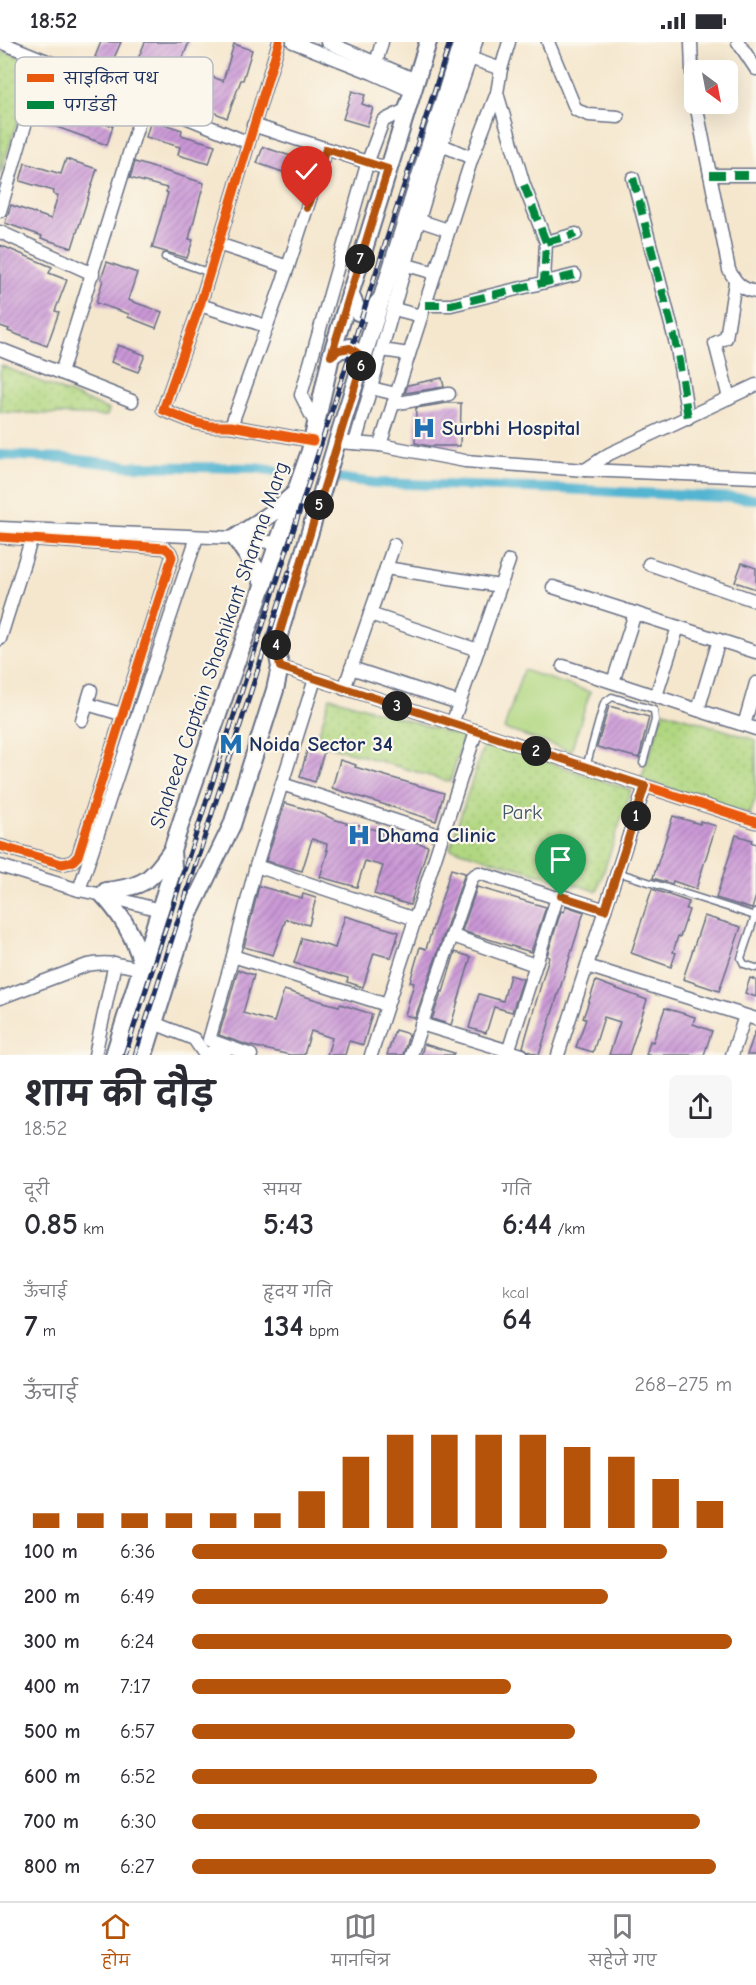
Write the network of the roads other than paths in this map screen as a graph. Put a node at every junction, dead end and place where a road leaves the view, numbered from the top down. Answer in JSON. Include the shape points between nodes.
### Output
{"nodes":[{"id":1,"x":0,"y":42,"type":"edge"},
{"id":2,"x":279,"y":42,"type":"edge"},
{"id":3,"x":293,"y":42,"type":"edge"},
{"id":4,"x":327,"y":42,"type":"edge"},
{"id":5,"x":382,"y":42,"type":"edge"},
{"id":6,"x":428,"y":42,"type":"edge"},
{"id":7,"x":437,"y":42,"type":"edge"},
{"id":8,"x":457,"y":42,"type":"edge"},
{"id":9,"x":462,"y":42,"type":"edge"},
{"id":10,"x":476,"y":42,"type":"edge"},
{"id":11,"x":510,"y":42,"type":"edge"},
{"id":12,"x":548,"y":42,"type":"edge"},
{"id":13,"x":691,"y":42,"type":"edge"},
{"id":14,"x":738,"y":42,"type":"edge"},
{"id":15,"x":37,"y":57,"type":"edge"},
{"id":16,"x":470,"y":58,"type":"junction"},
{"id":17,"x":422,"y":59,"type":"junction"},
{"id":18,"x":692,"y":60,"type":"edge"},
{"id":19,"x":454,"y":66,"type":"junction"},
{"id":20,"x":374,"y":68,"type":"junction"},
{"id":21,"x":501,"y":69,"type":"junction"},
{"id":22,"x":756,"y":69,"type":"edge"},
{"id":23,"x":414,"y":86,"type":"junction"},
{"id":24,"x":497,"y":93,"type":"junction"},
{"id":25,"x":406,"y":109,"type":"junction"},
{"id":26,"x":698,"y":114,"type":"edge"},
{"id":27,"x":618,"y":117,"type":"dead end"},
{"id":28,"x":253,"y":125,"type":"junction"},
{"id":29,"x":25,"y":126,"type":"edge"},
{"id":30,"x":138,"y":126,"type":"edge"},
{"id":31,"x":206,"y":126,"type":"edge"},
{"id":32,"x":247,"y":142,"type":"junction"},
{"id":33,"x":442,"y":145,"type":"junction"},
{"id":34,"x":326,"y":149,"type":"junction"},
{"id":35,"x":472,"y":158,"type":"junction"},
{"id":36,"x":368,"y":161,"type":"junction"},
{"id":37,"x":388,"y":169,"type":"junction"},
{"id":38,"x":710,"y":175,"type":"junction"},
{"id":39,"x":756,"y":175,"type":"edge"},
{"id":40,"x":633,"y":178,"type":"dead end"},
{"id":41,"x":0,"y":211,"type":"edge"},
{"id":42,"x":418,"y":220,"type":"junction"},
{"id":43,"x":448,"y":230,"type":"junction"},
{"id":44,"x":0,"y":232,"type":"edge"},
{"id":45,"x":576,"y":234,"type":"dead end"},
{"id":46,"x":546,"y":242,"type":"junction"},
{"id":47,"x":218,"y":244,"type":"junction"},
{"id":48,"x":165,"y":257,"type":"dead end"},
{"id":49,"x":407,"y":265,"type":"junction"},
{"id":50,"x":288,"y":267,"type":"junction"},
{"id":51,"x":210,"y":273,"type":"junction"},
{"id":52,"x":435,"y":273,"type":"junction"},
{"id":53,"x":93,"y":274,"type":"junction"},
{"id":54,"x":575,"y":275,"type":"dead end"},
{"id":55,"x":544,"y":282,"type":"junction"},
{"id":56,"x":735,"y":282,"type":"junction"},
{"id":57,"x":756,"y":292,"type":"edge"},
{"id":58,"x":350,"y":293,"type":"junction"},
{"id":59,"x":388,"y":303,"type":"junction"},
{"id":60,"x":200,"y":305,"type":"junction"},
{"id":61,"x":423,"y":311,"type":"junction"},
{"id":62,"x":266,"y":326,"type":"junction"},
{"id":63,"x":0,"y":349,"type":"edge"},
{"id":64,"x":382,"y":350,"type":"junction"},
{"id":65,"x":409,"y":354,"type":"junction"},
{"id":66,"x":331,"y":356,"type":"junction"},
{"id":67,"x":362,"y":363,"type":"junction"},
{"id":68,"x":61,"y":373,"type":"junction"},
{"id":69,"x":756,"y":385,"type":"edge"},
{"id":70,"x":371,"y":388,"type":"junction"},
{"id":71,"x":448,"y":394,"type":"dead end"},
{"id":72,"x":729,"y":398,"type":"junction"},
{"id":73,"x":394,"y":399,"type":"junction"},
{"id":74,"x":132,"y":401,"type":"dead end"},
{"id":75,"x":688,"y":418,"type":"junction"},
{"id":76,"x":231,"y":426,"type":"junction"},
{"id":77,"x":313,"y":439,"type":"junction"},
{"id":78,"x":380,"y":445,"type":"junction"},
{"id":79,"x":342,"y":448,"type":"junction"},
{"id":80,"x":585,"y":470,"type":"junction"},
{"id":81,"x":756,"y":477,"type":"edge"},
{"id":82,"x":296,"y":490,"type":"junction"},
{"id":83,"x":0,"y":528,"type":"edge"},
{"id":84,"x":33,"y":535,"type":"junction"},
{"id":85,"x":0,"y":537,"type":"edge"},
{"id":86,"x":197,"y":537,"type":"junction"},
{"id":87,"x":234,"y":538,"type":"junction"},
{"id":88,"x":277,"y":543,"type":"junction"},
{"id":89,"x":394,"y":545,"type":"dead end"},
{"id":90,"x":509,"y":561,"type":"dead end"},
{"id":91,"x":649,"y":564,"type":"dead end"},
{"id":92,"x":386,"y":568,"type":"junction"},
{"id":93,"x":264,"y":585,"type":"junction"},
{"id":94,"x":500,"y":586,"type":"junction"},
{"id":95,"x":553,"y":587,"type":"dead end"},
{"id":96,"x":756,"y":601,"type":"edge"},
{"id":97,"x":635,"y":613,"type":"junction"},
{"id":98,"x":370,"y":614,"type":"junction"},
{"id":99,"x":678,"y":627,"type":"junction"},
{"id":100,"x":0,"y":639,"type":"edge"},
{"id":101,"x":719,"y":640,"type":"junction"},
{"id":102,"x":478,"y":650,"type":"junction"},
{"id":103,"x":756,"y":652,"type":"edge"},
{"id":104,"x":562,"y":666,"type":"dead end"},
{"id":105,"x":280,"y":667,"type":"junction"},
{"id":106,"x":351,"y":668,"type":"junction"},
{"id":107,"x":315,"y":679,"type":"junction"},
{"id":108,"x":613,"y":682,"type":"junction"},
{"id":109,"x":756,"y":683,"type":"edge"},
{"id":110,"x":344,"y":689,"type":"junction"},
{"id":111,"x":92,"y":690,"type":"dead end"},
{"id":112,"x":656,"y":696,"type":"junction"},
{"id":113,"x":459,"y":703,"type":"junction"},
{"id":114,"x":87,"y":704,"type":"junction"},
{"id":115,"x":698,"y":710,"type":"junction"},
{"id":116,"x":121,"y":714,"type":"junction"},
{"id":117,"x":82,"y":720,"type":"dead end"},
{"id":118,"x":452,"y":724,"type":"junction"},
{"id":119,"x":750,"y":727,"type":"edge"},
{"id":120,"x":476,"y":732,"type":"junction"},
{"id":121,"x":642,"y":763,"type":"dead end"},
{"id":122,"x":586,"y":767,"type":"junction"},
{"id":123,"x":282,"y":784,"type":"junction"},
{"id":124,"x":645,"y":786,"type":"junction"},
{"id":125,"x":756,"y":822,"type":"edge"},
{"id":126,"x":442,"y":836,"type":"junction"},
{"id":127,"x":0,"y":846,"type":"edge"},
{"id":128,"x":172,"y":850,"type":"junction"},
{"id":129,"x":0,"y":866,"type":"edge"},
{"id":130,"x":256,"y":866,"type":"junction"},
{"id":131,"x":617,"y":872,"type":"junction"},
{"id":132,"x":80,"y":890,"type":"junction"},
{"id":133,"x":104,"y":895,"type":"junction"},
{"id":134,"x":558,"y":897,"type":"junction"},
{"id":135,"x":160,"y":910,"type":"junction"},
{"id":136,"x":605,"y":910,"type":"junction"},
{"id":137,"x":755,"y":914,"type":"edge"},
{"id":138,"x":415,"y":919,"type":"junction"},
{"id":139,"x":453,"y":936,"type":"junction"},
{"id":140,"x":233,"y":956,"type":"junction"},
{"id":141,"x":114,"y":963,"type":"junction"},
{"id":142,"x":535,"y":965,"type":"junction"},
{"id":143,"x":141,"y":966,"type":"junction"},
{"id":144,"x":587,"y":966,"type":"junction"},
{"id":145,"x":756,"y":968,"type":"edge"},
{"id":146,"x":0,"y":998,"type":"edge"},
{"id":147,"x":387,"y":1005,"type":"junction"},
{"id":148,"x":751,"y":1018,"type":"edge"},
{"id":149,"x":154,"y":1023,"type":"junction"},
{"id":150,"x":421,"y":1024,"type":"junction"},
{"id":151,"x":508,"y":1053,"type":"edge"},
{"id":152,"x":561,"y":1054,"type":"edge"},
{"id":153,"x":95,"y":1055,"type":"edge"},
{"id":154,"x":114,"y":1055,"type":"edge"},
{"id":155,"x":144,"y":1055,"type":"edge"},
{"id":156,"x":205,"y":1055,"type":"edge"},
{"id":157,"x":224,"y":1055,"type":"edge"},
{"id":158,"x":251,"y":1055,"type":"edge"},
{"id":159,"x":371,"y":1055,"type":"edge"},
{"id":160,"x":411,"y":1055,"type":"edge"},
{"id":161,"x":522,"y":1055,"type":"edge"},
{"id":162,"x":732,"y":1055,"type":"edge"}],
"edges":[{"from":1,"to":15,"type":"street"},
{"from":2,"to":28,"type":"street"},
{"from":3,"to":20,"type":"street"},
{"from":4,"to":20,"type":"street"},
{"from":5,"to":20,"type":"street"},
{"from":6,"to":17,"type":"main road","name":"Shaheed Captain Shashikant Sharma Marg"},
{"from":7,"to":17,"type":"main road"},
{"from":8,"to":19,"type":"main road"},
{"from":9,"to":19,"type":"main road"},
{"from":10,"to":16,"type":"street"},
{"from":11,"to":21,"type":"street"},
{"from":12,"to":27,"type":"street","via":[[576,110]]},
{"from":13,"to":18,"type":"street"},
{"from":14,"to":22,"type":"street"},
{"from":16,"to":21,"type":"street"},
{"from":16,"to":33,"type":"street"},
{"from":17,"to":23,"type":"main road","name":"Shaheed Captain Shashikant Sharma Marg"},
{"from":19,"to":59,"type":"main road"},
{"from":20,"to":23,"type":"street"},
{"from":21,"to":24,"type":"street"},
{"from":23,"to":25,"type":"main road","name":"Shaheed Captain Shashikant Sharma Marg"},
{"from":24,"to":35,"type":"street"},
{"from":24,"to":46,"type":"street","via":[[524,185]]},
{"from":25,"to":36,"type":"street","via":[[383,121]]},
{"from":25,"to":37,"type":"main road","name":"Shaheed Captain Shashikant Sharma Marg"},
{"from":26,"to":38,"type":"street"},
{"from":28,"to":32,"type":"street"},
{"from":28,"to":34,"type":"street"},
{"from":29,"to":41,"type":"street"},
{"from":30,"to":53,"type":"street"},
{"from":31,"to":32,"type":"street"},
{"from":32,"to":47,"type":"street"},
{"from":33,"to":35,"type":"street"},
{"from":33,"to":42,"type":"street"},
{"from":34,"to":36,"type":"street"},
{"from":34,"to":50,"type":"street"},
{"from":35,"to":43,"type":"street"},
{"from":36,"to":37,"type":"street"},
{"from":36,"to":77,"type":"street","via":[[301,395]]},
{"from":37,"to":58,"type":"main road","name":"Shaheed Captain Shashikant Sharma Marg"},
{"from":38,"to":39,"type":"street"},
{"from":38,"to":56,"type":"street","via":[[729,270]]},
{"from":40,"to":75,"type":"street","via":[[677,348]]},
{"from":42,"to":43,"type":"street"},
{"from":42,"to":49,"type":"street"},
{"from":43,"to":52,"type":"street"},
{"from":44,"to":53,"type":"street"},
{"from":45,"to":46,"type":"street"},
{"from":46,"to":55,"type":"street"},
{"from":47,"to":50,"type":"street"},
{"from":47,"to":51,"type":"street"},
{"from":48,"to":51,"type":"lane"},
{"from":49,"to":52,"type":"street"},
{"from":49,"to":59,"type":"street"},
{"from":50,"to":62,"type":"street"},
{"from":51,"to":60,"type":"street"},
{"from":52,"to":61,"type":"street"},
{"from":53,"to":68,"type":"street"},
{"from":54,"to":55,"type":"street"},
{"from":55,"to":61,"type":"street"},
{"from":56,"to":57,"type":"street"},
{"from":56,"to":72,"type":"street","via":[[726,338],[715,343]]},
{"from":58,"to":59,"type":"main road","via":[[358,312]]},
{"from":58,"to":66,"type":"main road","name":"Shaheed Captain Shashikant Sharma Marg"},
{"from":59,"to":61,"type":"street"},
{"from":59,"to":64,"type":"street"},
{"from":59,"to":67,"type":"main road"},
{"from":60,"to":62,"type":"street"},
{"from":60,"to":76,"type":"street","via":[[163,410],[196,423]]},
{"from":61,"to":65,"type":"street"},
{"from":62,"to":76,"type":"street"},
{"from":63,"to":68,"type":"street"},
{"from":64,"to":65,"type":"street"},
{"from":64,"to":70,"type":"street"},
{"from":65,"to":73,"type":"street"},
{"from":66,"to":67,"type":"main road","via":[[350,348],[359,354]]},
{"from":66,"to":77,"type":"main road","name":"Shaheed Captain Shashikant Sharma Marg"},
{"from":67,"to":79,"type":"main road"},
{"from":68,"to":74,"type":"street"},
{"from":69,"to":72,"type":"street"},
{"from":70,"to":73,"type":"street"},
{"from":70,"to":79,"type":"street"},
{"from":71,"to":73,"type":"street"},
{"from":72,"to":75,"type":"street"},
{"from":73,"to":78,"type":"street"},
{"from":75,"to":80,"type":"street","via":[[609,454]]},
{"from":76,"to":77,"type":"street"},
{"from":77,"to":82,"type":"main road","name":"Shaheed Captain Shashikant Sharma Marg"},
{"from":78,"to":79,"type":"street"},
{"from":78,"to":80,"type":"street","via":[[465,461]]},
{"from":79,"to":105,"type":"main road","via":[[325,486],[276,645]]},
{"from":80,"to":81,"type":"street"},
{"from":82,"to":87,"type":"main road","via":[[275,511]]},
{"from":82,"to":88,"type":"main road","name":"Shaheed Captain Shashikant Sharma Marg"},
{"from":83,"to":84,"type":"street"},
{"from":84,"to":85,"type":"street"},
{"from":84,"to":86,"type":"street"},
{"from":84,"to":100,"type":"street"},
{"from":84,"to":116,"type":"street","via":[[165,548],[170,552],[172,557]]},
{"from":86,"to":87,"type":"street"},
{"from":86,"to":132,"type":"street"},
{"from":87,"to":88,"type":"street"},
{"from":87,"to":93,"type":"main road"},
{"from":88,"to":93,"type":"main road","name":"Shaheed Captain Shashikant Sharma Marg"},
{"from":89,"to":92,"type":"street"},
{"from":90,"to":94,"type":"street"},
{"from":91,"to":96,"type":"street"},
{"from":92,"to":94,"type":"street"},
{"from":92,"to":98,"type":"street"},
{"from":93,"to":128,"type":"main road","name":"Shaheed Captain Shashikant Sharma Marg"},
{"from":94,"to":102,"type":"street"},
{"from":95,"to":97,"type":"street"},
{"from":97,"to":99,"type":"street"},
{"from":97,"to":108,"type":"street"},
{"from":98,"to":102,"type":"street"},
{"from":98,"to":106,"type":"street"},
{"from":99,"to":101,"type":"street"},
{"from":99,"to":112,"type":"street"},
{"from":101,"to":103,"type":"street"},
{"from":101,"to":115,"type":"street"},
{"from":102,"to":113,"type":"street"},
{"from":104,"to":108,"type":"street"},
{"from":105,"to":107,"type":"street"},
{"from":105,"to":149,"type":"main road","via":[[232,825],[187,918]]},
{"from":106,"to":110,"type":"street"},
{"from":106,"to":113,"type":"street"},
{"from":107,"to":110,"type":"street"},
{"from":107,"to":123,"type":"street"},
{"from":108,"to":112,"type":"street"},
{"from":109,"to":119,"type":"street"},
{"from":110,"to":118,"type":"street"},
{"from":111,"to":114,"type":"street"},
{"from":112,"to":115,"type":"street"},
{"from":113,"to":118,"type":"street"},
{"from":114,"to":116,"type":"street"},
{"from":114,"to":117,"type":"street"},
{"from":115,"to":119,"type":"street"},
{"from":116,"to":127,"type":"street","via":[[78,856],[62,864]]},
{"from":118,"to":120,"type":"street"},
{"from":120,"to":122,"type":"street"},
{"from":120,"to":126,"type":"street"},
{"from":121,"to":122,"type":"lane","via":[[655,720],[654,710],[612,696],[604,703]]},
{"from":122,"to":124,"type":"street"},
{"from":123,"to":126,"type":"street"},
{"from":123,"to":130,"type":"street"},
{"from":124,"to":125,"type":"street"},
{"from":124,"to":131,"type":"street"},
{"from":126,"to":138,"type":"street"},
{"from":128,"to":133,"type":"main road","via":[[156,873],[133,888],[106,891]]},
{"from":128,"to":135,"type":"main road","name":"Shaheed Captain Shashikant Sharma Marg","via":[[173,868]]},
{"from":129,"to":132,"type":"street"},
{"from":130,"to":138,"type":"street"},
{"from":130,"to":140,"type":"street"},
{"from":131,"to":136,"type":"street"},
{"from":131,"to":137,"type":"lane"},
{"from":132,"to":133,"type":"street"},
{"from":133,"to":135,"type":"street"},
{"from":133,"to":143,"type":"main road","via":[[128,926]]},
{"from":134,"to":136,"type":"street"},
{"from":134,"to":139,"type":"street","via":[[475,874]]},
{"from":134,"to":142,"type":"street"},
{"from":135,"to":143,"type":"main road","name":"Shaheed Captain Shashikant Sharma Marg"},
{"from":136,"to":144,"type":"street"},
{"from":137,"to":145,"type":"lane","via":[[741,958],[744,964]]},
{"from":138,"to":147,"type":"street"},
{"from":139,"to":142,"type":"street"},
{"from":139,"to":150,"type":"street"},
{"from":140,"to":147,"type":"street"},
{"from":140,"to":158,"type":"street","via":[[209,1040]]},
{"from":141,"to":143,"type":"street"},
{"from":141,"to":146,"type":"street","via":[[87,965]]},
{"from":141,"to":153,"type":"street"},
{"from":142,"to":151,"type":"street"},
{"from":143,"to":154,"type":"main road","name":"Shaheed Captain Shashikant Sharma Marg"},
{"from":144,"to":148,"type":"street"},
{"from":144,"to":152,"type":"street"},
{"from":147,"to":159,"type":"street"},
{"from":148,"to":162,"type":"street"},
{"from":149,"to":155,"type":"main road"},
{"from":149,"to":156,"type":"street","via":[[194,1039]]},
{"from":150,"to":151,"type":"street"},
{"from":150,"to":160,"type":"street"},
{"from":151,"to":161,"type":"street"},
{"from":156,"to":157,"type":"street","via":[[213,1051]]}]}
